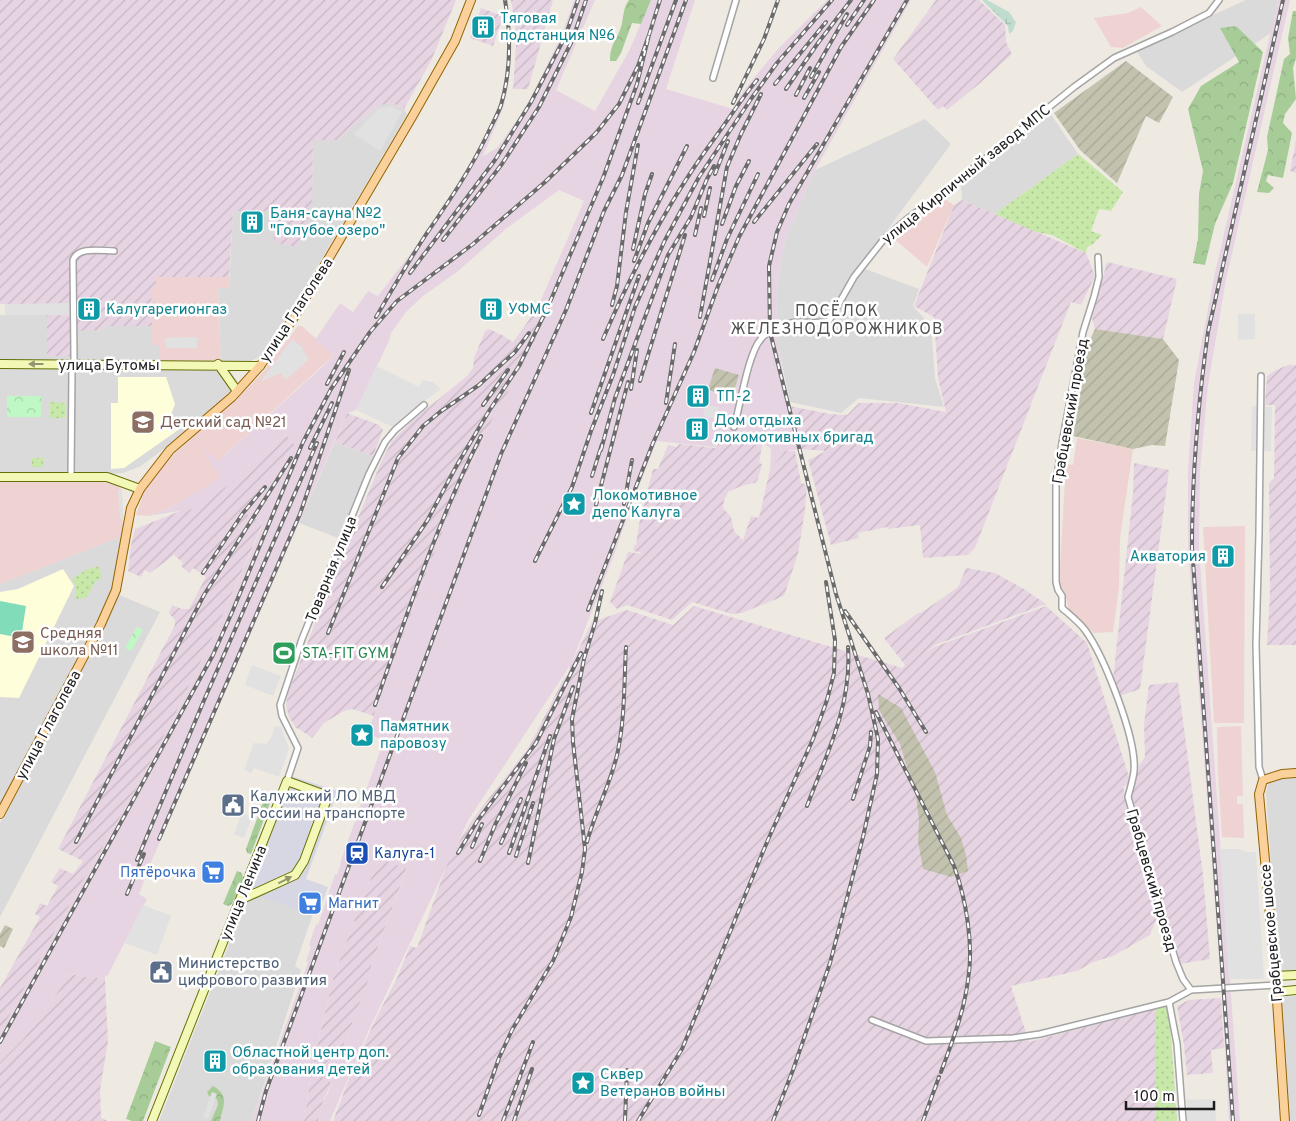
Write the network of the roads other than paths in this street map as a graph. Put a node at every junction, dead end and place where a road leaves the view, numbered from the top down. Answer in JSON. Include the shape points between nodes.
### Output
{"nodes":[{"id":1,"x":471,"y":0,"type":"edge"},
{"id":2,"x":736,"y":0,"type":"edge"},
{"id":3,"x":1219,"y":0,"type":"edge"},
{"id":4,"x":713,"y":78,"type":"dead end"},
{"id":5,"x":114,"y":251,"type":"dead end"},
{"id":6,"x":1098,"y":257,"type":"dead end"},
{"id":7,"x":0,"y":364,"type":"edge"},
{"id":8,"x":73,"y":364,"type":"junction"},
{"id":9,"x":218,"y":364,"type":"junction"},
{"id":10,"x":260,"y":366,"type":"junction"},
{"id":11,"x":1261,"y":376,"type":"dead end"},
{"id":12,"x":237,"y":391,"type":"junction"},
{"id":13,"x":424,"y":405,"type":"dead end"},
{"id":14,"x":734,"y":427,"type":"dead end"},
{"id":15,"x":71,"y":476,"type":"junction"},
{"id":16,"x":0,"y":477,"type":"edge"},
{"id":17,"x":140,"y":489,"type":"junction"},
{"id":18,"x":298,"y":748,"type":"joint"},
{"id":19,"x":1296,"y":773,"type":"edge"},
{"id":20,"x":1263,"y":780,"type":"junction"},
{"id":21,"x":287,"y":781,"type":"junction"},
{"id":22,"x":0,"y":814,"type":"edge"},
{"id":23,"x":240,"y":900,"type":"junction"},
{"id":24,"x":1296,"y":975,"type":"edge"},
{"id":25,"x":1276,"y":984,"type":"junction"},
{"id":26,"x":1191,"y":990,"type":"junction"},
{"id":27,"x":1296,"y":990,"type":"edge"},
{"id":28,"x":1169,"y":1002,"type":"junction"},
{"id":29,"x":872,"y":1020,"type":"dead end"},
{"id":30,"x":152,"y":1121,"type":"edge"},
{"id":31,"x":1183,"y":1121,"type":"edge"},
{"id":32,"x":1285,"y":1121,"type":"edge"}],
"edges":[{"from":1,"to":10,"type":"main road","name":"улица Глаголева","via":[[455,41],[412,118],[308,296]]},
{"from":2,"to":4,"type":"street"},
{"from":3,"to":14,"type":"street","name":"улица Кирпичный завод МПС","via":[[1209,13],[1114,58],[907,219],[884,239],[854,277],[829,321],[792,323],[761,339],[746,375]]},
{"from":5,"to":8,"type":"street","via":[[82,251],[73,260]]},
{"from":6,"to":26,"type":"street","name":"Грабцевский проезд","via":[[1099,277],[1083,332],[1056,483],[1056,582],[1062,596],[1062,608],[1084,628],[1116,692],[1132,748],[1134,770],[1128,797],[1166,930],[1183,979]]},
{"from":8,"to":7,"type":"main road","name":"улица Бутомы","one_way":true},
{"from":8,"to":9,"type":"main road","name":"улица Бутомы"},
{"from":8,"to":15,"type":"street"},
{"from":9,"to":10,"type":"main road","name":"улица Бутомы"},
{"from":9,"to":12,"type":"main road"},
{"from":10,"to":12,"type":"main road","name":"улица Глаголева"},
{"from":11,"to":20,"type":"street","via":[[1256,644],[1259,767]]},
{"from":12,"to":17,"type":"main road","name":"улица Глаголева","via":[[170,450]]},
{"from":13,"to":18,"type":"street","name":"Товарная улица","via":[[385,442],[302,639],[280,705]]},
{"from":15,"to":16,"type":"main road"},
{"from":15,"to":17,"type":"main road","via":[[110,477]]},
{"from":17,"to":22,"type":"main road","name":"улица Глаголева","via":[[131,508],[116,590]]},
{"from":18,"to":21,"type":"street","name":"улица Ленина"},
{"from":19,"to":20,"type":"main road"},
{"from":20,"to":25,"type":"main road","name":"Грабцевское шоссе","via":[[1259,794]]},
{"from":21,"to":23,"type":"main road","name":"улица Ленина"},
{"from":23,"to":21,"type":"main road","one_way":true,"via":[[295,875],[304,861],[328,796]]},
{"from":23,"to":30,"type":"main road","name":"улица Ленина"},
{"from":24,"to":25,"type":"main road"},
{"from":25,"to":26,"type":"street"},
{"from":25,"to":27,"type":"main road"},
{"from":25,"to":32,"type":"main road","name":"Грабцевское шоссе"},
{"from":26,"to":28,"type":"street"},
{"from":28,"to":29,"type":"street","via":[[1013,1038],[926,1041]]},
{"from":28,"to":31,"type":"street","via":[[1177,1044]]}]}
